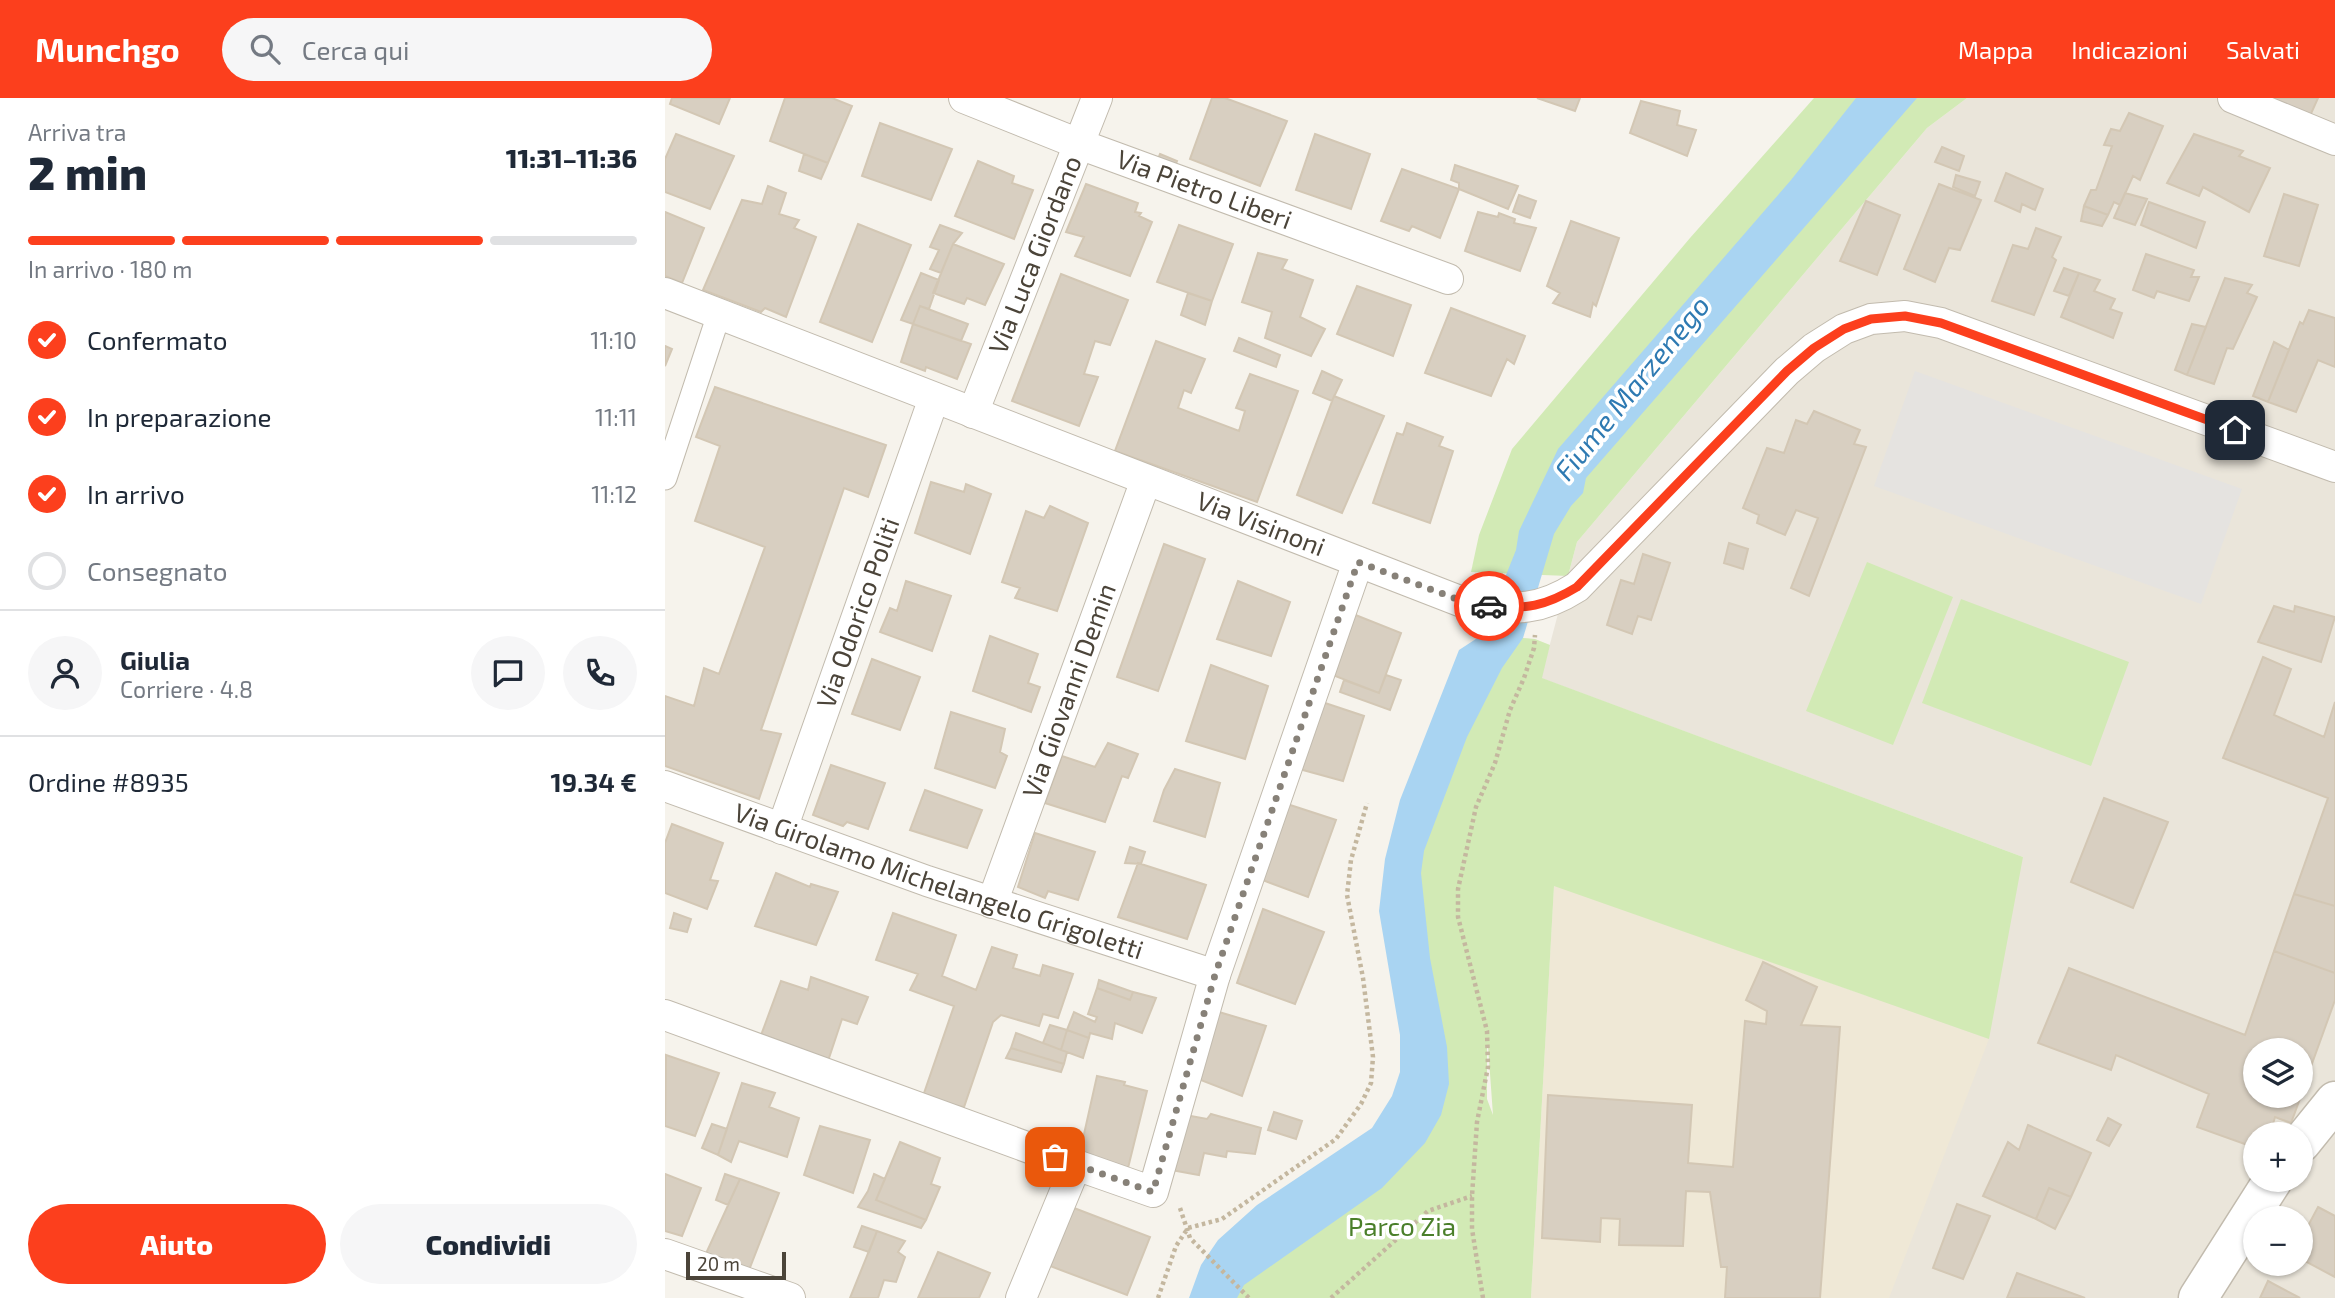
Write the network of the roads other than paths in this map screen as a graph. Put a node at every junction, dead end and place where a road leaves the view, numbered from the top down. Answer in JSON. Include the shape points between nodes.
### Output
{"nodes":[{"id":1,"x":964,"y":98,"type":"edge"},
{"id":2,"x":1097,"y":98,"type":"edge"},
{"id":3,"x":2233,"y":98,"type":"edge"},
{"id":4,"x":2335,"y":140,"type":"edge"},
{"id":5,"x":1079,"y":144,"type":"junction"},
{"id":6,"x":1448,"y":278,"type":"dead end"},
{"id":7,"x":665,"y":293,"type":"edge"},
{"id":8,"x":719,"y":314,"type":"junction"},
{"id":9,"x":934,"y":398,"type":"junction"},
{"id":10,"x":973,"y":412,"type":"junction"},
{"id":11,"x":2335,"y":467,"type":"edge"},
{"id":12,"x":665,"y":478,"type":"edge"},
{"id":13,"x":1146,"y":480,"type":"junction"},
{"id":14,"x":1358,"y":562,"type":"junction"},
{"id":15,"x":665,"y":786,"type":"edge"},
{"id":16,"x":782,"y":829,"type":"junction"},
{"id":17,"x":992,"y":904,"type":"junction"},
{"id":18,"x":1215,"y":975,"type":"junction"},
{"id":19,"x":665,"y":1015,"type":"edge"},
{"id":20,"x":2335,"y":1101,"type":"edge"},
{"id":21,"x":2313,"y":1128,"type":"edge"},
{"id":22,"x":1076,"y":1165,"type":"junction"},
{"id":23,"x":2265,"y":1192,"type":"edge"},
{"id":24,"x":665,"y":1254,"type":"edge"},
{"id":25,"x":790,"y":1298,"type":"edge"},
{"id":26,"x":1021,"y":1298,"type":"edge"},
{"id":27,"x":2198,"y":1298,"type":"edge"}],
"edges":[{"from":1,"to":5,"type":"street","name":"Via Pietro Liberi"},
{"from":2,"to":5,"type":"street","name":"Via Luca Giordano"},
{"from":3,"to":4,"type":"street"},
{"from":5,"to":6,"type":"street","name":"Via Pietro Liberi"},
{"from":5,"to":10,"type":"street","name":"Via Luca Giordano"},
{"from":7,"to":8,"type":"street","name":"Via Visinoni"},
{"from":8,"to":9,"type":"street","name":"Via Visinoni"},
{"from":8,"to":12,"type":"street"},
{"from":9,"to":10,"type":"street","name":"Via Visinoni"},
{"from":9,"to":16,"type":"street","name":"Via Odorico Politi"},
{"from":10,"to":13,"type":"street","name":"Via Visinoni"},
{"from":11,"to":14,"type":"street","name":"Via Visinoni","via":[[1952,327],[1905,316],[1871,319],[1844,329],[1787,371],[1577,587],[1552,602],[1504,608],[1470,604]]},
{"from":13,"to":14,"type":"street","name":"Via Visinoni"},
{"from":13,"to":17,"type":"street","name":"Via Giovanni Demin"},
{"from":14,"to":18,"type":"street"},
{"from":15,"to":16,"type":"street","name":"Via Girolamo Michelangelo Grigoletti"},
{"from":16,"to":17,"type":"street","name":"Via Girolamo Michelangelo Grigoletti"},
{"from":17,"to":18,"type":"street","name":"Via Girolamo Michelangelo Grigoletti"},
{"from":18,"to":22,"type":"street","via":[[1153,1192]]},
{"from":19,"to":22,"type":"street"},
{"from":20,"to":21,"type":"street"},
{"from":22,"to":26,"type":"street"},
{"from":23,"to":27,"type":"street"},
{"from":24,"to":25,"type":"street"}]}
